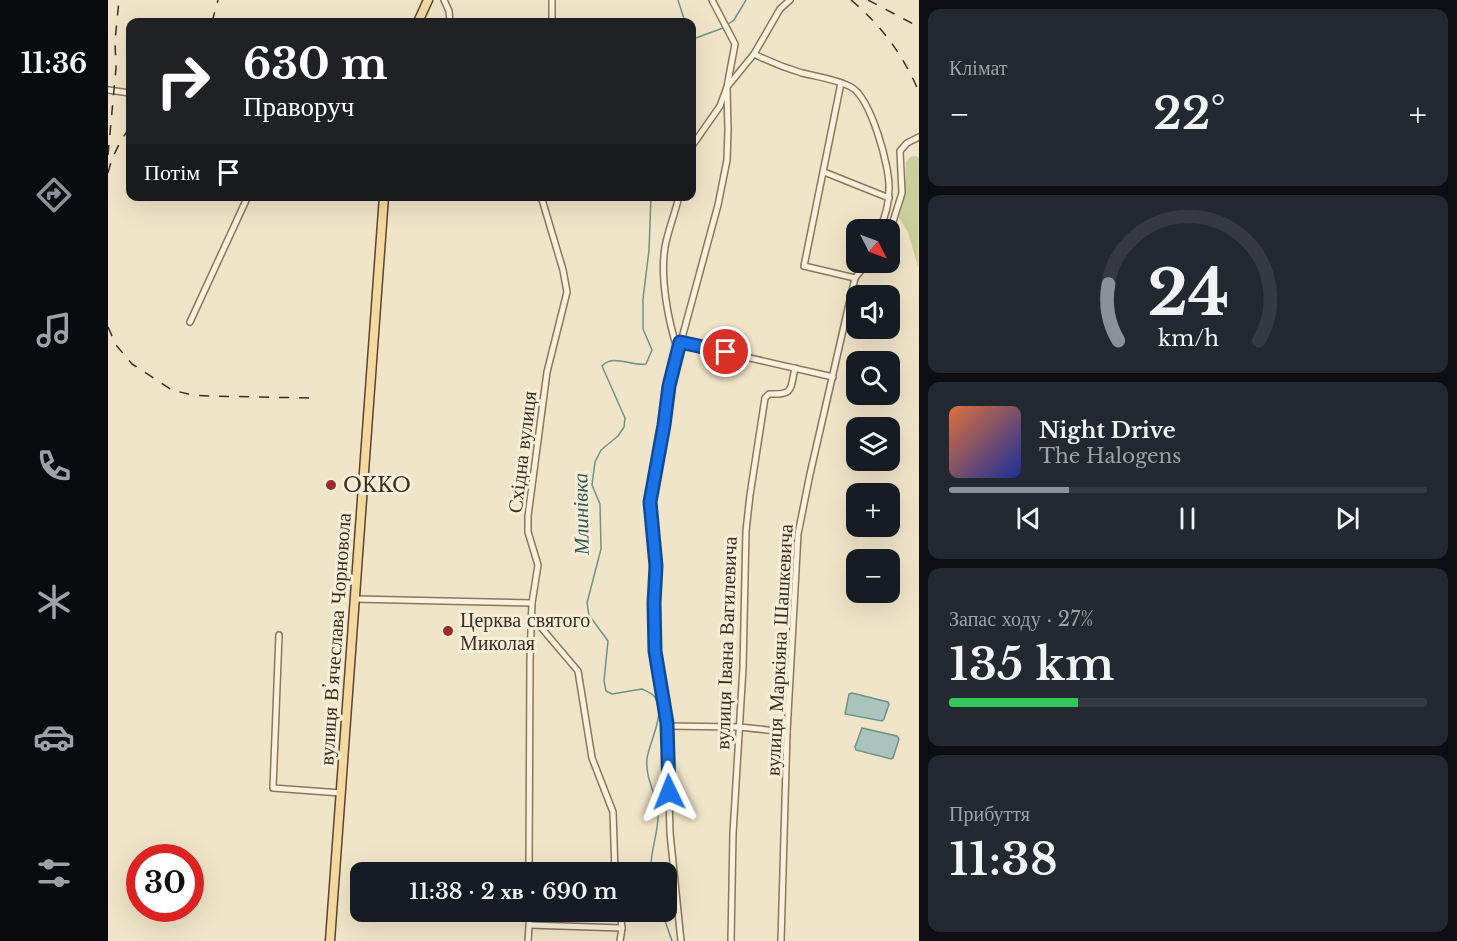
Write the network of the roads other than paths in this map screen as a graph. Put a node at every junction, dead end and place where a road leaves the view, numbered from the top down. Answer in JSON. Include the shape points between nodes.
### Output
{"nodes":[{"id":1,"x":428,"y":0,"type":"edge"},
{"id":2,"x":444,"y":0,"type":"edge"},
{"id":3,"x":552,"y":0,"type":"edge"},
{"id":4,"x":712,"y":0,"type":"edge"},
{"id":5,"x":790,"y":0,"type":"edge"},
{"id":6,"x":420,"y":18,"type":"edge"},
{"id":7,"x":450,"y":18,"type":"edge"},
{"id":8,"x":552,"y":18,"type":"edge"},
{"id":9,"x":754,"y":54,"type":"junction"},
{"id":10,"x":841,"y":83,"type":"junction"},
{"id":11,"x":727,"y":87,"type":"junction"},
{"id":12,"x":108,"y":90,"type":"edge"},
{"id":13,"x":126,"y":92,"type":"edge"},
{"id":14,"x":917,"y":137,"type":"edge"},
{"id":15,"x":696,"y":140,"type":"edge"},
{"id":16,"x":824,"y":172,"type":"junction"},
{"id":17,"x":889,"y":198,"type":"junction"},
{"id":18,"x":246,"y":201,"type":"edge"},
{"id":19,"x":384,"y":201,"type":"edge"},
{"id":20,"x":542,"y":201,"type":"edge"},
{"id":21,"x":678,"y":201,"type":"edge"},
{"id":22,"x":882,"y":219,"type":"edge"},
{"id":23,"x":894,"y":219,"type":"edge"},
{"id":24,"x":859,"y":273,"type":"edge"},
{"id":25,"x":855,"y":278,"type":"junction"},
{"id":26,"x":190,"y":322,"type":"dead end"},
{"id":27,"x":680,"y":342,"type":"junction"},
{"id":28,"x":678,"y":351,"type":"junction"},
{"id":29,"x":795,"y":368,"type":"junction"},
{"id":30,"x":833,"y":377,"type":"junction"},
{"id":31,"x":355,"y":599,"type":"junction"},
{"id":32,"x":532,"y":603,"type":"junction"},
{"id":33,"x":533,"y":618,"type":"junction"},
{"id":34,"x":279,"y":635,"type":"dead end"},
{"id":35,"x":667,"y":726,"type":"junction"},
{"id":36,"x":739,"y":727,"type":"junction"},
{"id":37,"x":787,"y":732,"type":"junction"},
{"id":38,"x":341,"y":793,"type":"junction"},
{"id":39,"x":529,"y":862,"type":"edge"},
{"id":40,"x":615,"y":862,"type":"edge"},
{"id":41,"x":621,"y":922,"type":"edge"},
{"id":42,"x":530,"y":925,"type":"joint"},
{"id":43,"x":622,"y":928,"type":"junction"},
{"id":44,"x":330,"y":941,"type":"edge"},
{"id":45,"x":528,"y":941,"type":"edge"},
{"id":46,"x":620,"y":941,"type":"edge"},
{"id":47,"x":681,"y":941,"type":"edge"},
{"id":48,"x":731,"y":941,"type":"edge"},
{"id":49,"x":781,"y":941,"type":"edge"}],
"edges":[{"from":1,"to":6,"type":"main road"},
{"from":2,"to":7,"type":"street"},
{"from":3,"to":8,"type":"street"},
{"from":4,"to":11,"type":"street","via":[[735,44]]},
{"from":5,"to":9,"type":"street","via":[[780,9]]},
{"from":9,"to":10,"type":"street","via":[[780,66]]},
{"from":9,"to":11,"type":"street"},
{"from":10,"to":16,"type":"street"},
{"from":10,"to":17,"type":"street","via":[[856,91],[875,126],[888,173]]},
{"from":11,"to":15,"type":"street","via":[[720,106]]},
{"from":11,"to":27,"type":"street","via":[[729,130],[723,182]]},
{"from":12,"to":13,"type":"street"},
{"from":14,"to":23,"type":"street","via":[[902,147],[899,154],[902,194]]},
{"from":16,"to":17,"type":"street"},
{"from":16,"to":25,"type":"street","via":[[804,266]]},
{"from":17,"to":22,"type":"street"},
{"from":18,"to":26,"type":"street"},
{"from":19,"to":31,"type":"main road","name":"вулиця Вʼячеслава Чорновола"},
{"from":20,"to":32,"type":"street","name":"Східна вулиця","via":[[567,292],[547,372],[528,516],[528,532],[538,565]]},
{"from":21,"to":28,"type":"street","via":[[666,245],[664,282]]},
{"from":24,"to":25,"type":"street","name":"вулиця Маркіяна Шашкевича"},
{"from":25,"to":30,"type":"street","name":"вулиця Маркіяна Шашкевича"},
{"from":27,"to":28,"type":"street"},
{"from":27,"to":29,"type":"street"},
{"from":28,"to":35,"type":"street","via":[[650,502],[656,566],[655,651]]},
{"from":29,"to":30,"type":"street"},
{"from":29,"to":36,"type":"street","name":"вулиця Івана Вагилевича","via":[[787,393],[769,394],[765,398],[746,531]]},
{"from":30,"to":37,"type":"street","name":"вулиця Маркіяна Шашкевича","via":[[798,534]]},
{"from":31,"to":32,"type":"street"},
{"from":31,"to":38,"type":"main road","name":"вулиця Вʼячеслава Чорновола"},
{"from":32,"to":33,"type":"street","name":"Східна вулиця"},
{"from":33,"to":39,"type":"street","name":"Східна вулиця"},
{"from":33,"to":40,"type":"street","via":[[578,671],[592,758],[613,812]]},
{"from":34,"to":38,"type":"street","via":[[273,788]]},
{"from":35,"to":36,"type":"street"},
{"from":35,"to":47,"type":"street","via":[[670,833]]},
{"from":36,"to":37,"type":"street"},
{"from":36,"to":48,"type":"street","name":"вулиця Івана Вагилевича"},
{"from":37,"to":49,"type":"street","name":"вулиця Маркіяна Шашкевича"},
{"from":38,"to":44,"type":"main road","name":"вулиця Вʼячеслава Чорновола"},
{"from":41,"to":43,"type":"street"},
{"from":42,"to":43,"type":"street"},
{"from":42,"to":45,"type":"street"},
{"from":43,"to":46,"type":"street"}]}
